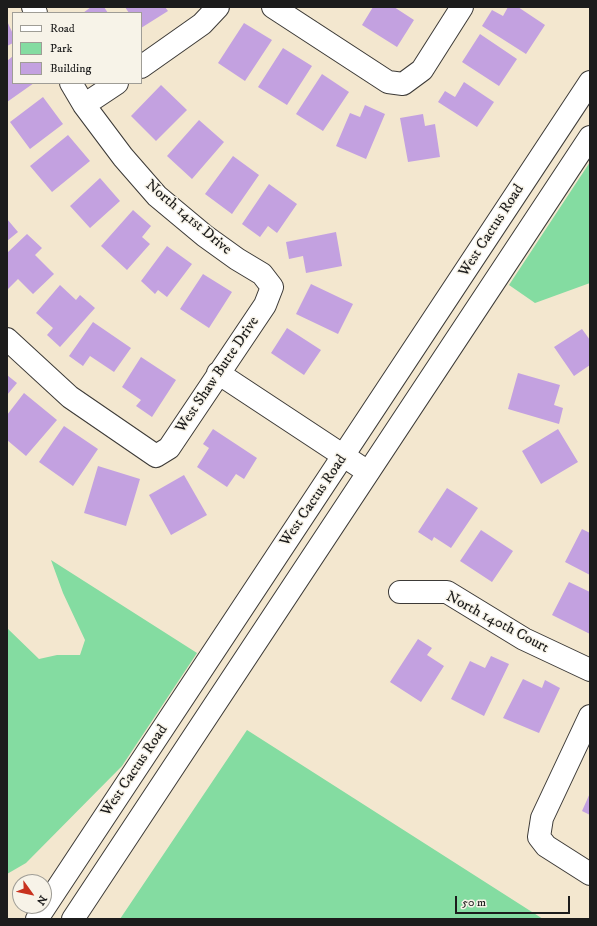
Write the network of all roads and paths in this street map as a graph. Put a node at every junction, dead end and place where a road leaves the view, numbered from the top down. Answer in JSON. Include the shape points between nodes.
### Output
{"nodes":[{"id":1,"x":218,"y":7,"type":"edge"},
{"id":2,"x":273,"y":7,"type":"edge"},
{"id":3,"x":462,"y":7,"type":"edge"},
{"id":4,"x":142,"y":66,"type":"edge"},
{"id":5,"x":590,"y":82,"type":"edge"},
{"id":6,"x":72,"y":84,"type":"edge"},
{"id":7,"x":116,"y":84,"type":"edge"},
{"id":8,"x":84,"y":105,"type":"junction"},
{"id":9,"x":590,"y":137,"type":"edge"},
{"id":10,"x":272,"y":287,"type":"joint"},
{"id":11,"x":7,"y":339,"type":"edge"},
{"id":12,"x":218,"y":373,"type":"junction"},
{"id":13,"x":344,"y":456,"type":"junction"},
{"id":14,"x":368,"y":472,"type":"junction"},
{"id":15,"x":400,"y":592,"type":"dead end"},
{"id":16,"x":590,"y":670,"type":"edge"},
{"id":17,"x":590,"y":716,"type":"edge"},
{"id":18,"x":590,"y":874,"type":"edge"},
{"id":19,"x":37,"y":919,"type":"edge"},
{"id":20,"x":73,"y":919,"type":"edge"}],
"edges":[{"from":1,"to":4,"type":"main road","via":[[202,24]]},
{"from":2,"to":3,"type":"main road","via":[[388,82],[403,84],[422,70]]},
{"from":5,"to":13,"type":"main road","name":"West Cactus Road"},
{"from":6,"to":8,"type":"main road","name":"North 141st Drive"},
{"from":7,"to":8,"type":"main road"},
{"from":8,"to":10,"type":"main road","name":"North 141st Drive","via":[[123,157],[157,196],[205,236],[262,274]]},
{"from":9,"to":14,"type":"main road","name":"West Cactus Road"},
{"from":10,"to":12,"type":"main road","name":"West Shaw Butte Drive","via":[[265,305]]},
{"from":11,"to":12,"type":"main road","name":"West Shaw Butte Drive","via":[[70,397],[156,456],[169,448]]},
{"from":12,"to":13,"type":"main road"},
{"from":13,"to":14,"type":"main road"},
{"from":13,"to":19,"type":"main road","name":"West Cactus Road"},
{"from":14,"to":20,"type":"main road","name":"West Cactus Road"},
{"from":15,"to":16,"type":"main road","name":"North 140th Court","via":[[447,592],[524,639]]},
{"from":17,"to":18,"type":"main road","via":[[542,818],[539,837],[546,846]]}]}
